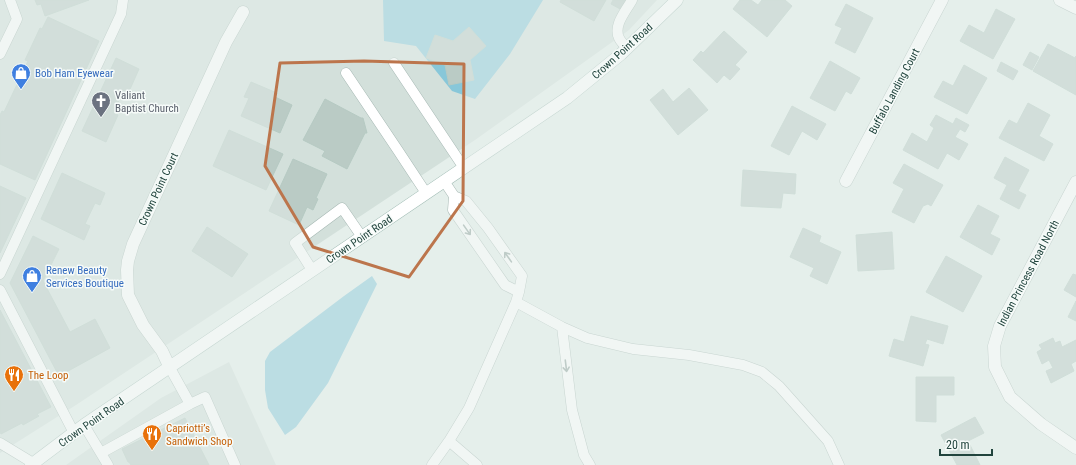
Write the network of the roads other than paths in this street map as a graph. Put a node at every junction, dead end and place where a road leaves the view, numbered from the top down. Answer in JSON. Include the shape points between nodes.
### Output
{"nodes":[{"id":1,"x":10,"y":0,"type":"edge"},
{"id":2,"x":123,"y":0,"type":"edge"},
{"id":3,"x":632,"y":0,"type":"edge"},
{"id":4,"x":677,"y":0,"type":"edge"},
{"id":5,"x":942,"y":0,"type":"edge"},
{"id":6,"x":1060,"y":0,"type":"edge"},
{"id":7,"x":1076,"y":8,"type":"edge"},
{"id":8,"x":243,"y":12,"type":"dead end"},
{"id":9,"x":627,"y":48,"type":"junction"},
{"id":10,"x":0,"y":54,"type":"edge"},
{"id":11,"x":394,"y":63,"type":"dead end"},
{"id":12,"x":346,"y":73,"type":"dead end"},
{"id":13,"x":464,"y":168,"type":"junction"},
{"id":14,"x":444,"y":181,"type":"junction"},
{"id":15,"x":846,"y":181,"type":"dead end"},
{"id":16,"x":1076,"y":182,"type":"edge"},
{"id":17,"x":426,"y":193,"type":"junction"},
{"id":18,"x":454,"y":196,"type":"junction"},
{"id":19,"x":362,"y":237,"type":"junction"},
{"id":20,"x":312,"y":270,"type":"junction"},
{"id":21,"x":0,"y":274,"type":"edge"},
{"id":22,"x":0,"y":290,"type":"edge"},
{"id":23,"x":517,"y":297,"type":"junction"},
{"id":24,"x":562,"y":327,"type":"junction"},
{"id":25,"x":170,"y":368,"type":"junction"},
{"id":26,"x":190,"y":404,"type":"junction"},
{"id":27,"x":84,"y":425,"type":"junction"},
{"id":28,"x":74,"y":433,"type":"junction"},
{"id":29,"x":449,"y":441,"type":"junction"},
{"id":30,"x":0,"y":443,"type":"edge"},
{"id":31,"x":1076,"y":448,"type":"edge"},
{"id":32,"x":101,"y":453,"type":"junction"},
{"id":33,"x":32,"y":464,"type":"edge"},
{"id":34,"x":108,"y":465,"type":"edge"},
{"id":35,"x":235,"y":465,"type":"edge"},
{"id":36,"x":432,"y":465,"type":"edge"},
{"id":37,"x":477,"y":465,"type":"edge"},
{"id":38,"x":590,"y":465,"type":"edge"},
{"id":39,"x":839,"y":465,"type":"edge"}],
"edges":[{"from":1,"to":10,"type":"lane","via":[[17,19]]},
{"from":2,"to":21,"type":"lane","via":[[121,14]]},
{"from":3,"to":9,"type":"lane","via":[[617,31],[619,39]]},
{"from":4,"to":9,"type":"street","name":"Crown Point Road"},
{"from":5,"to":15,"type":"street","name":"Buffalo Landing Court"},
{"from":6,"to":7,"type":"street"},
{"from":8,"to":25,"type":"street","name":"Crown Point Court","via":[[226,42],[133,244],[126,270],[128,295],[142,325],[162,351]]},
{"from":9,"to":13,"type":"street","name":"Crown Point Road","via":[[567,98]]},
{"from":11,"to":13,"type":"lane"},
{"from":12,"to":17,"type":"lane"},
{"from":13,"to":14,"type":"street","name":"Crown Point Road"},
{"from":14,"to":17,"type":"street","name":"Crown Point Road"},
{"from":14,"to":18,"type":"lane"},
{"from":16,"to":31,"type":"street","name":"Indian Princess Road North","via":[[1000,326],[994,346],[995,367],[1010,397],[1041,424]]},
{"from":17,"to":19,"type":"street","name":"Crown Point Road"},
{"from":18,"to":23,"type":"lane","one_way":true,"via":[[453,210],[505,285]]},
{"from":23,"to":18,"type":"lane","one_way":true,"via":[[522,276],[466,202]]},
{"from":19,"to":20,"type":"street","name":"Crown Point Road"},
{"from":19,"to":20,"type":"lane","via":[[342,208],[295,243]]},
{"from":20,"to":25,"type":"street","name":"Crown Point Road"},
{"from":22,"to":28,"type":"lane"},
{"from":23,"to":24,"type":"lane"},
{"from":23,"to":29,"type":"lane","via":[[469,408]]},
{"from":24,"to":38,"type":"lane","one_way":true,"via":[[572,410],[584,455]]},
{"from":24,"to":39,"type":"lane","via":[[587,338],[633,350],[689,355],[762,372],[779,386],[828,441]]},
{"from":25,"to":26,"type":"lane"},
{"from":25,"to":27,"type":"street","name":"Crown Point Road"},
{"from":26,"to":32,"type":"lane"},
{"from":26,"to":35,"type":"lane","via":[[205,397]]},
{"from":27,"to":28,"type":"street","name":"Crown Point Road"},
{"from":27,"to":32,"type":"lane"},
{"from":28,"to":33,"type":"street","name":"Crown Point Road"},
{"from":29,"to":36,"type":"lane"},
{"from":29,"to":37,"type":"lane"},
{"from":30,"to":33,"type":"lane"},
{"from":32,"to":34,"type":"lane"}]}
